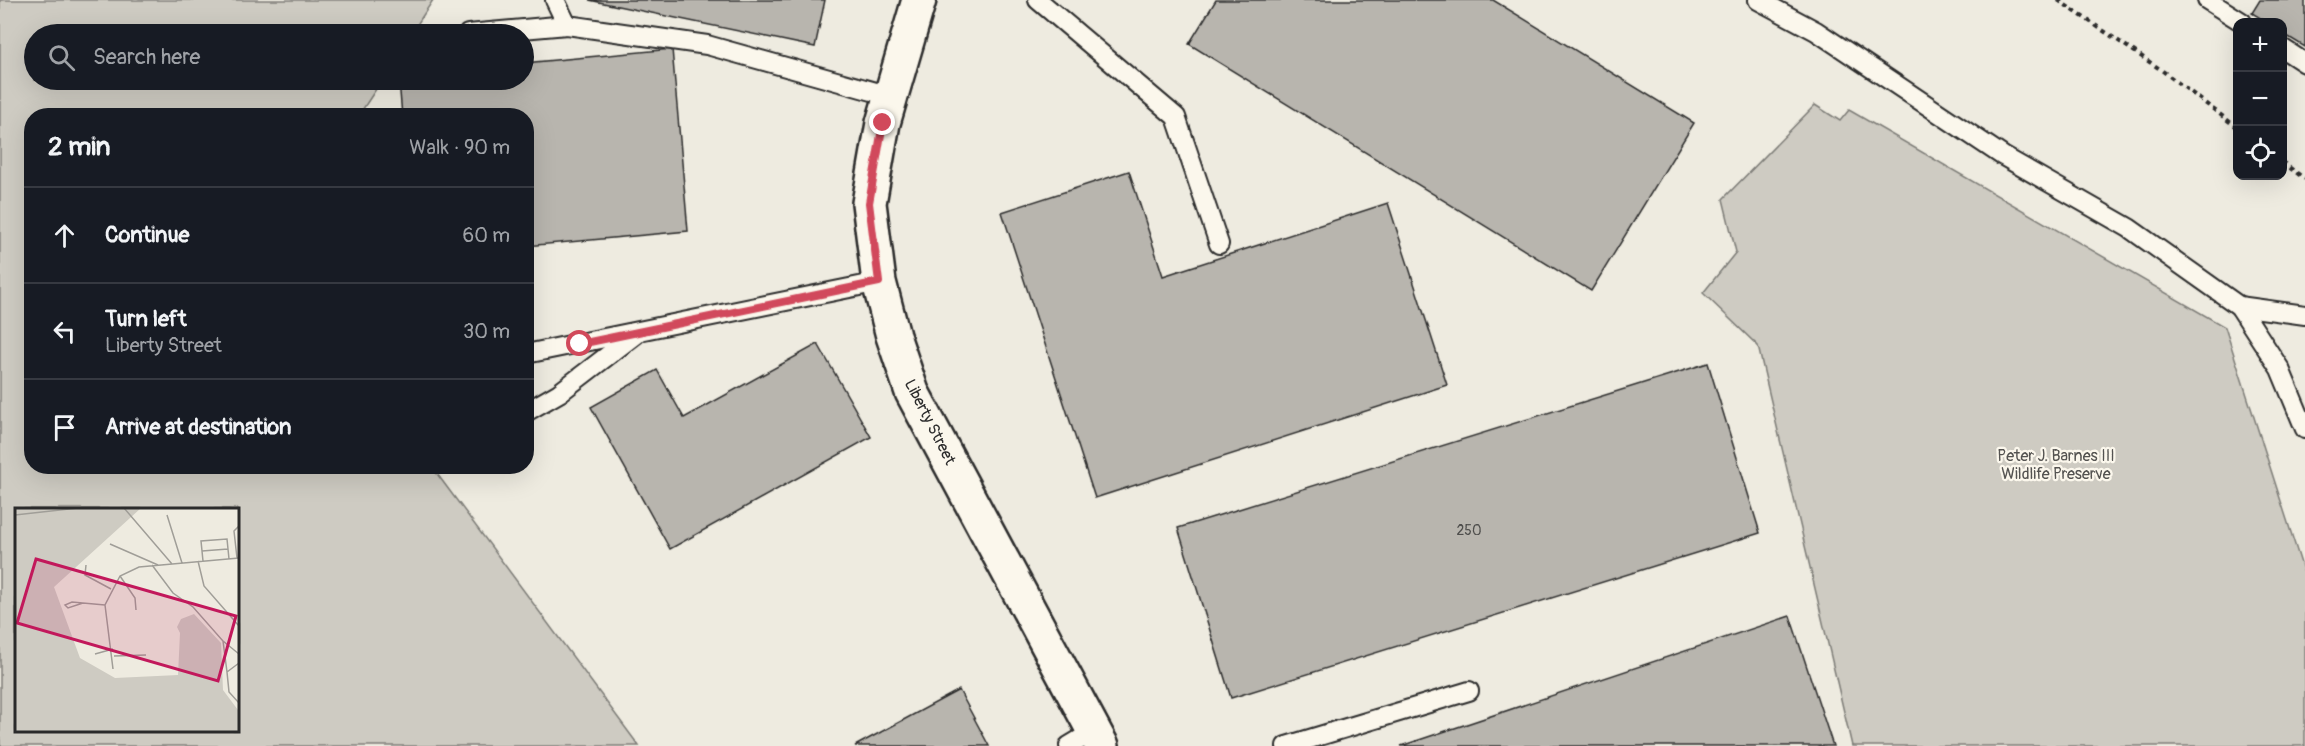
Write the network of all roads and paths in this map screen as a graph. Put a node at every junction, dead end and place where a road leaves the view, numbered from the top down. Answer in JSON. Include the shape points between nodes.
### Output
{"nodes":[{"id":1,"x":555,"y":0,"type":"edge"},
{"id":2,"x":919,"y":0,"type":"edge"},
{"id":3,"x":1038,"y":0,"type":"edge"},
{"id":4,"x":1758,"y":0,"type":"edge"},
{"id":5,"x":2058,"y":0,"type":"edge"},
{"id":6,"x":2207,"y":0,"type":"edge"},
{"id":7,"x":2236,"y":18,"type":"edge"},
{"id":8,"x":567,"y":25,"type":"junction"},
{"id":9,"x":534,"y":28,"type":"edge"},
{"id":10,"x":2287,"y":51,"type":"edge"},
{"id":11,"x":2305,"y":63,"type":"edge"},
{"id":12,"x":890,"y":96,"type":"junction"},
{"id":13,"x":2235,"y":126,"type":"edge"},
{"id":14,"x":2287,"y":165,"type":"edge"},
{"id":15,"x":2305,"y":179,"type":"edge"},
{"id":16,"x":1219,"y":244,"type":"dead end"},
{"id":17,"x":879,"y":282,"type":"junction"},
{"id":18,"x":2239,"y":306,"type":"junction"},
{"id":19,"x":2305,"y":315,"type":"edge"},
{"id":20,"x":640,"y":331,"type":"junction"},
{"id":21,"x":534,"y":352,"type":"edge"},
{"id":22,"x":534,"y":407,"type":"edge"},
{"id":23,"x":2305,"y":429,"type":"edge"},
{"id":24,"x":1469,"y":691,"type":"dead end"},
{"id":25,"x":1088,"y":741,"type":"edge"},
{"id":26,"x":1286,"y":746,"type":"edge"}],
"edges":[{"from":1,"to":8,"type":"lane"},
{"from":2,"to":12,"type":"street","name":"Liberty Street"},
{"from":3,"to":16,"type":"lane","via":[[1176,117]]},
{"from":4,"to":18,"type":"lane","via":[[1816,31],[2003,156],[2128,228]]},
{"from":5,"to":13,"type":"path"},
{"from":6,"to":7,"type":"lane"},
{"from":8,"to":9,"type":"lane"},
{"from":8,"to":12,"type":"lane","via":[[707,45]]},
{"from":10,"to":11,"type":"lane"},
{"from":12,"to":17,"type":"street","name":"Liberty Street","via":[[869,203]]},
{"from":14,"to":15,"type":"path"},
{"from":17,"to":20,"type":"lane"},
{"from":17,"to":25,"type":"street","name":"Liberty Street","via":[[892,336],[912,392]]},
{"from":18,"to":19,"type":"lane"},
{"from":18,"to":23,"type":"lane","via":[[2280,369]]},
{"from":20,"to":21,"type":"lane"},
{"from":20,"to":22,"type":"lane"},
{"from":24,"to":26,"type":"lane"}]}
